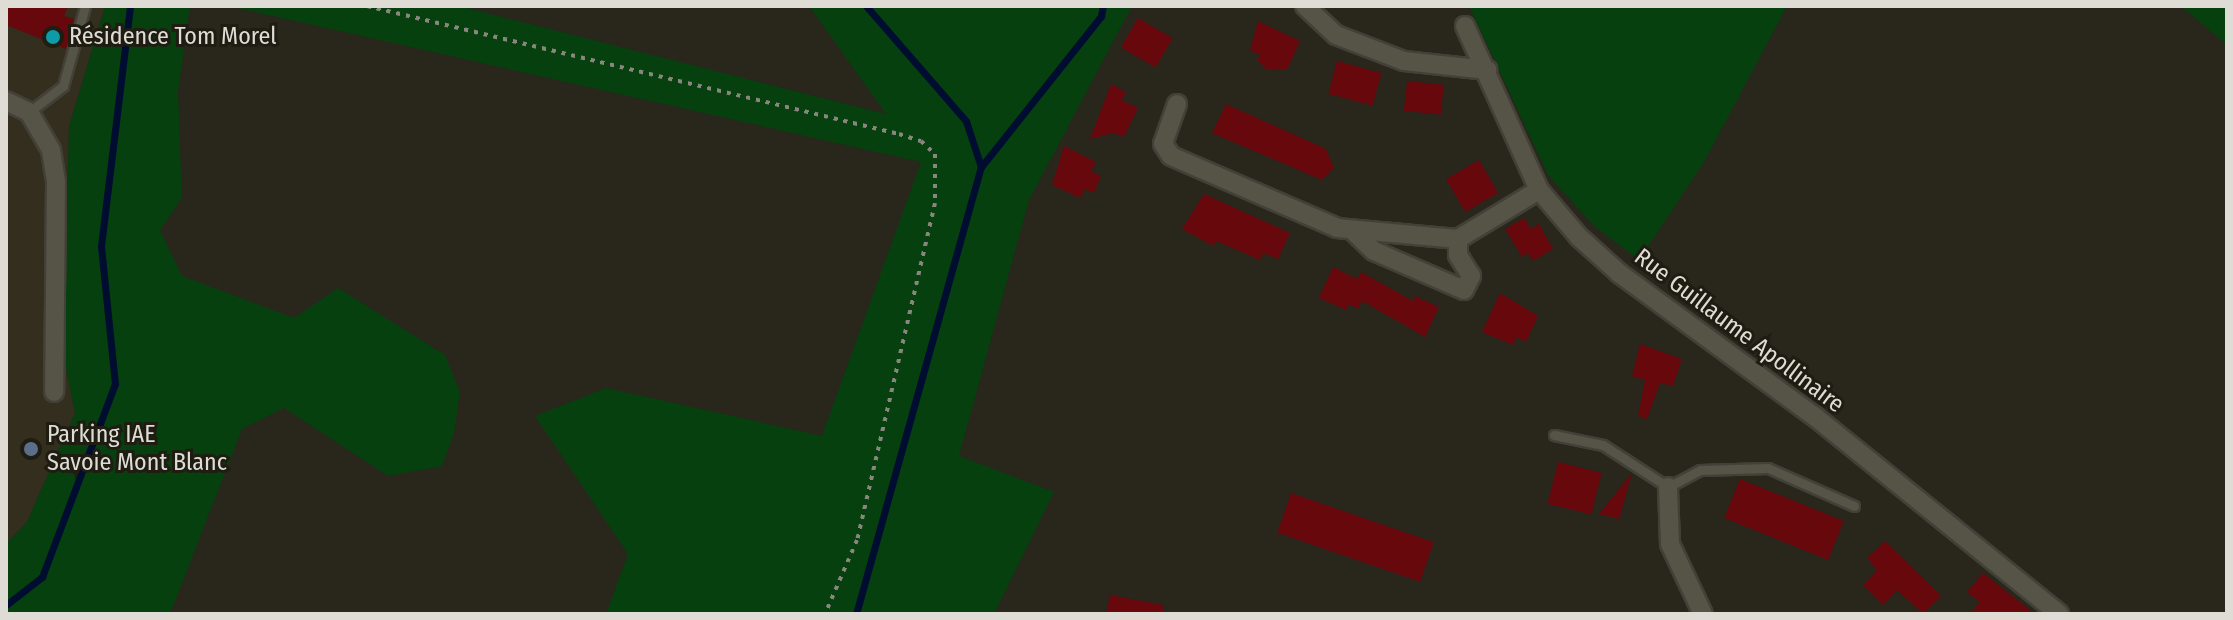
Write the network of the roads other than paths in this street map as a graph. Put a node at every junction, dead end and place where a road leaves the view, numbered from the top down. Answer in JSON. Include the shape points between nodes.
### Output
{"nodes":[{"id":1,"x":85,"y":6,"type":"edge"},
{"id":2,"x":1305,"y":6,"type":"edge"},
{"id":3,"x":1465,"y":26,"type":"dead end"},
{"id":4,"x":1488,"y":70,"type":"junction"},
{"id":5,"x":6,"y":101,"type":"edge"},
{"id":6,"x":1177,"y":104,"type":"dead end"},
{"id":7,"x":29,"y":112,"type":"junction"},
{"id":8,"x":1539,"y":190,"type":"junction"},
{"id":9,"x":1352,"y":230,"type":"junction"},
{"id":10,"x":1458,"y":239,"type":"junction"},
{"id":11,"x":54,"y":392,"type":"dead end"},
{"id":12,"x":1554,"y":435,"type":"dead end"},
{"id":13,"x":1668,"y":487,"type":"junction"},
{"id":14,"x":1854,"y":506,"type":"dead end"},
{"id":15,"x":1703,"y":614,"type":"edge"},
{"id":16,"x":2059,"y":614,"type":"edge"}],
"edges":[{"from":1,"to":7,"type":"lane","via":[[63,86]]},
{"from":2,"to":4,"type":"street","via":[[1336,35],[1404,61]]},
{"from":3,"to":4,"type":"street","name":"Rue Guillaume Apollinaire"},
{"from":4,"to":8,"type":"street","name":"Rue Guillaume Apollinaire"},
{"from":5,"to":7,"type":"street"},
{"from":6,"to":9,"type":"street","via":[[1163,144],[1171,156]]},
{"from":7,"to":11,"type":"street","via":[[51,150],[56,181]]},
{"from":8,"to":10,"type":"street"},
{"from":8,"to":16,"type":"street","name":"Rue Guillaume Apollinaire","via":[[1619,273],[1814,416]]},
{"from":9,"to":10,"type":"street"},
{"from":9,"to":10,"type":"street","via":[[1374,251],[1464,290],[1471,276],[1458,255]]},
{"from":12,"to":13,"type":"lane","via":[[1603,445]]},
{"from":13,"to":14,"type":"lane","via":[[1700,470],[1768,468]]},
{"from":13,"to":15,"type":"street","via":[[1670,544]]}]}
